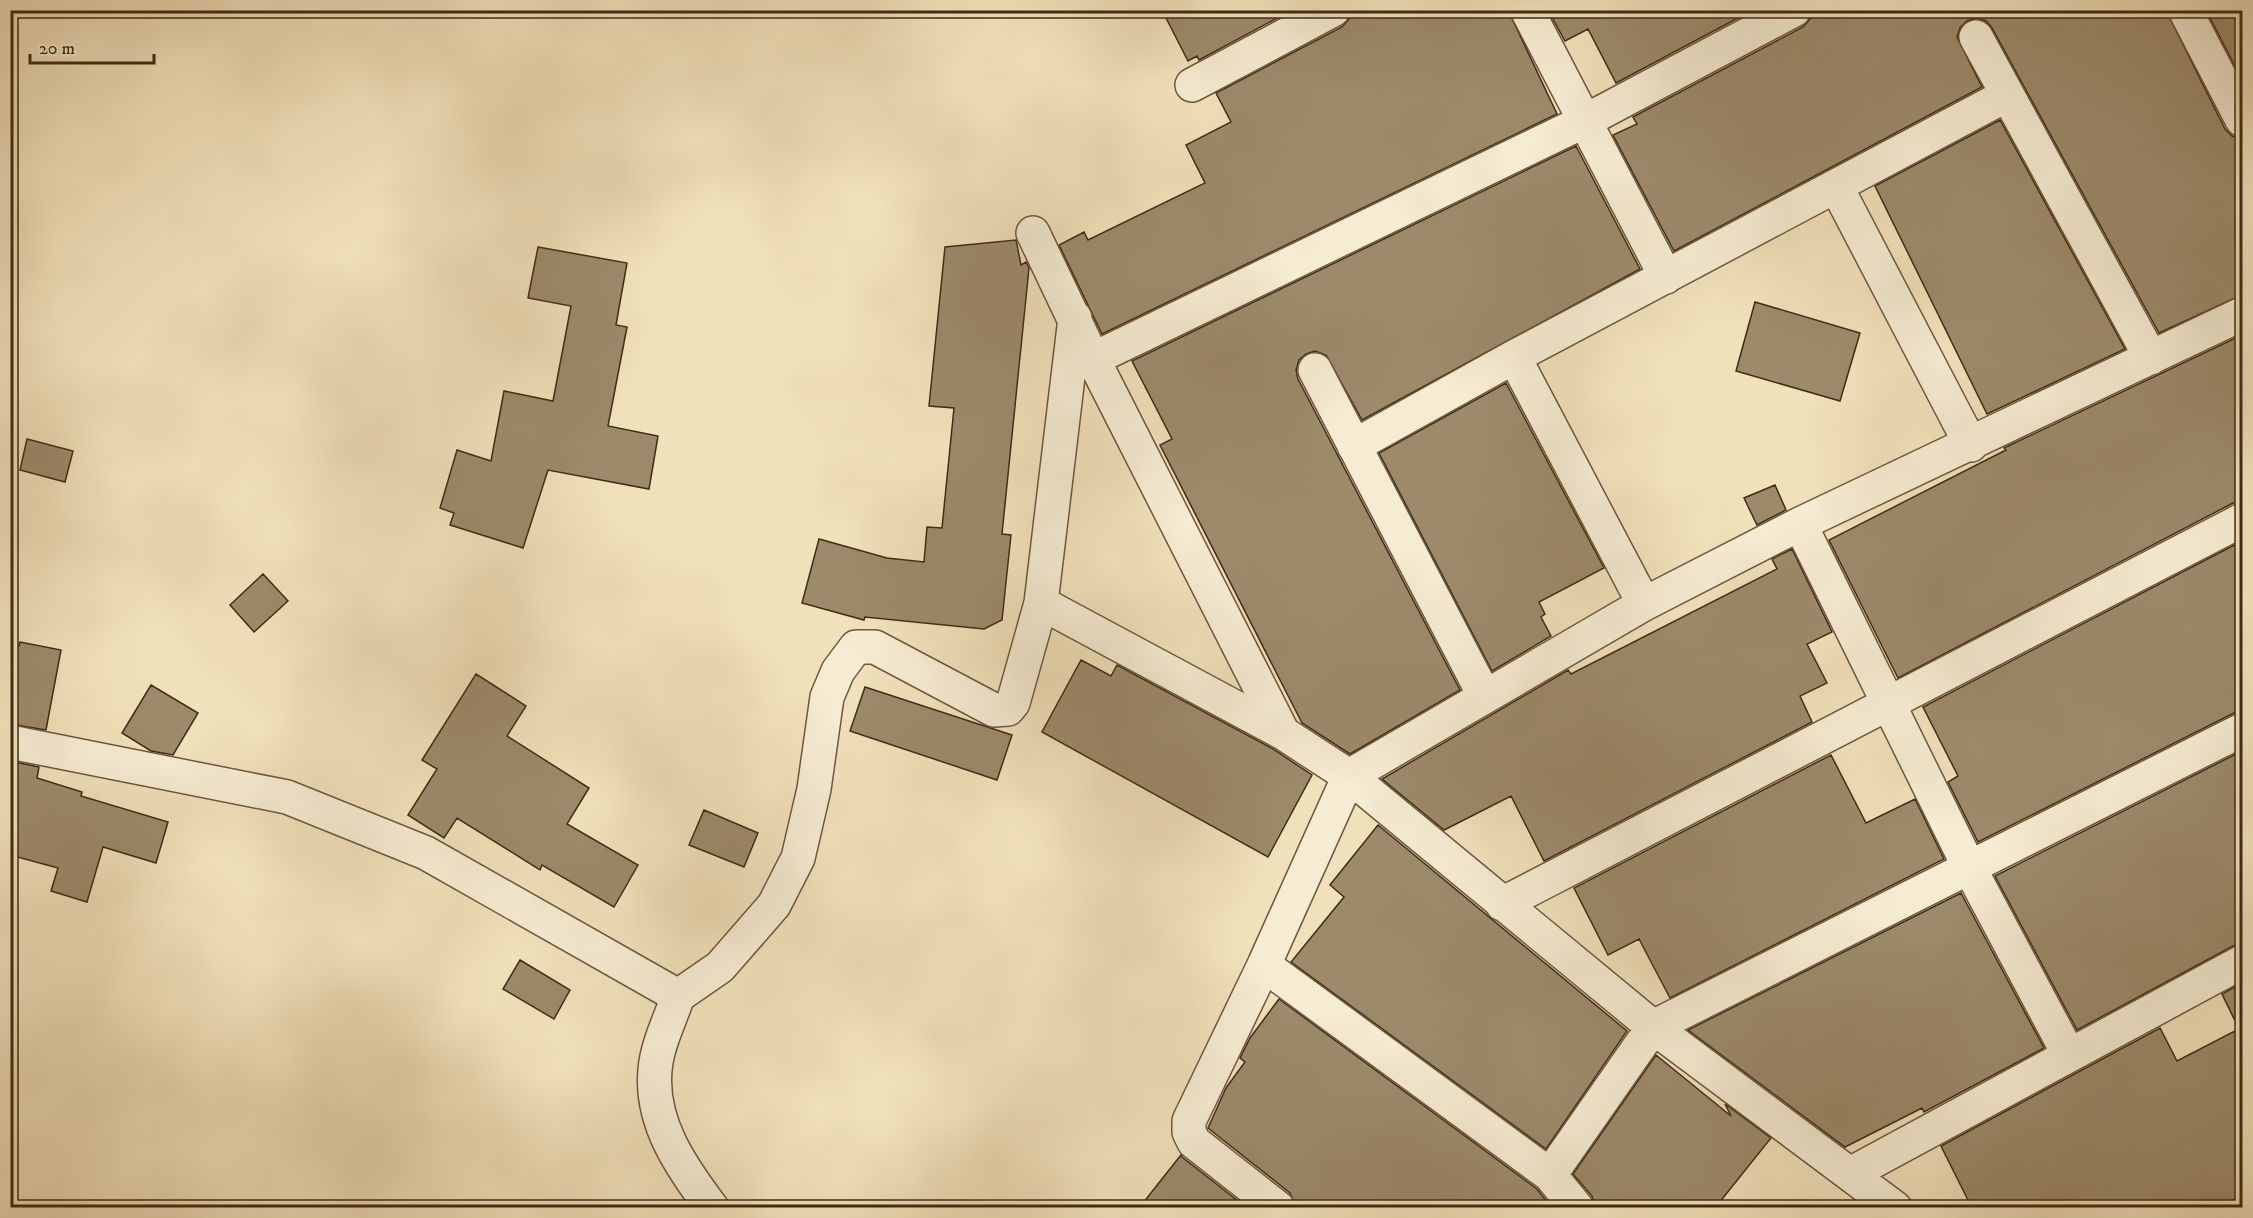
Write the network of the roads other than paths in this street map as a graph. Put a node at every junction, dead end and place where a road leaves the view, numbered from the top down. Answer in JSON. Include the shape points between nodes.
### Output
{"nodes":[{"id":1,"x":1333,"y":10,"type":"edge"},
{"id":2,"x":1527,"y":10,"type":"edge"},
{"id":3,"x":1794,"y":10,"type":"edge"},
{"id":4,"x":2186,"y":10,"type":"edge"},
{"id":5,"x":1976,"y":37,"type":"dead end"},
{"id":6,"x":1192,"y":85,"type":"dead end"},
{"id":7,"x":2007,"y":95,"type":"junction"},
{"id":8,"x":1587,"y":120,"type":"junction"},
{"id":9,"x":2242,"y":120,"type":"edge"},
{"id":10,"x":1836,"y":186,"type":"junction"},
{"id":11,"x":1033,"y":233,"type":"dead end"},
{"id":12,"x":1666,"y":277,"type":"junction"},
{"id":13,"x":2242,"y":314,"type":"edge"},
{"id":14,"x":1075,"y":318,"type":"junction"},
{"id":15,"x":1514,"y":357,"type":"junction"},
{"id":16,"x":2151,"y":358,"type":"junction"},
{"id":17,"x":1093,"y":359,"type":"junction"},
{"id":18,"x":1315,"y":370,"type":"dead end"},
{"id":19,"x":1971,"y":445,"type":"junction"},
{"id":20,"x":1354,"y":446,"type":"junction"},
{"id":21,"x":2242,"y":520,"type":"edge"},
{"id":22,"x":1800,"y":524,"type":"junction"},
{"id":23,"x":1041,"y":603,"type":"junction"},
{"id":24,"x":1644,"y":604,"type":"junction"},
{"id":25,"x":1484,"y":695,"type":"junction"},
{"id":26,"x":1887,"y":702,"type":"junction"},
{"id":27,"x":2242,"y":730,"type":"edge"},
{"id":28,"x":1282,"y":732,"type":"junction"},
{"id":29,"x":10,"y":742,"type":"edge"},
{"id":30,"x":1349,"y":776,"type":"junction"},
{"id":31,"x":1970,"y":867,"type":"junction"},
{"id":32,"x":1502,"y":904,"type":"junction"},
{"id":33,"x":2242,"y":962,"type":"edge"},
{"id":34,"x":1264,"y":965,"type":"junction"},
{"id":35,"x":678,"y":996,"type":"junction"},
{"id":36,"x":1653,"y":1027,"type":"junction"},
{"id":37,"x":2069,"y":1055,"type":"junction"},
{"id":38,"x":1550,"y":1174,"type":"junction"},
{"id":39,"x":1850,"y":1174,"type":"junction"},
{"id":40,"x":712,"y":1208,"type":"edge"},
{"id":41,"x":1278,"y":1208,"type":"edge"},
{"id":42,"x":1577,"y":1208,"type":"edge"},
{"id":43,"x":1895,"y":1208,"type":"edge"}],
"edges":[{"from":1,"to":6,"type":"street"},
{"from":2,"to":8,"type":"street"},
{"from":3,"to":8,"type":"street"},
{"from":4,"to":9,"type":"street"},
{"from":5,"to":7,"type":"street"},
{"from":7,"to":10,"type":"street"},
{"from":7,"to":16,"type":"street"},
{"from":8,"to":12,"type":"street"},
{"from":8,"to":17,"type":"street"},
{"from":10,"to":12,"type":"street"},
{"from":10,"to":19,"type":"street"},
{"from":11,"to":14,"type":"street"},
{"from":12,"to":15,"type":"street"},
{"from":13,"to":16,"type":"street"},
{"from":14,"to":17,"type":"street"},
{"from":14,"to":23,"type":"street"},
{"from":15,"to":20,"type":"street"},
{"from":15,"to":24,"type":"street"},
{"from":16,"to":19,"type":"street"},
{"from":17,"to":28,"type":"street"},
{"from":18,"to":20,"type":"street"},
{"from":19,"to":22,"type":"street"},
{"from":20,"to":25,"type":"street"},
{"from":21,"to":26,"type":"street"},
{"from":22,"to":24,"type":"street"},
{"from":22,"to":26,"type":"street"},
{"from":23,"to":28,"type":"street"},
{"from":23,"to":35,"type":"street","via":[[1013,703],[1001,711],[875,647],[856,647],[838,671],[826,697],[814,789],[798,858],[774,905],[720,967]]},
{"from":24,"to":25,"type":"street"},
{"from":25,"to":30,"type":"street"},
{"from":26,"to":31,"type":"street"},
{"from":26,"to":32,"type":"street"},
{"from":27,"to":31,"type":"street"},
{"from":28,"to":30,"type":"street"},
{"from":29,"to":35,"type":"street","via":[[287,797],[426,853]]},
{"from":30,"to":32,"type":"street"},
{"from":30,"to":34,"type":"street"},
{"from":31,"to":36,"type":"street"},
{"from":31,"to":37,"type":"street"},
{"from":32,"to":36,"type":"street"},
{"from":33,"to":37,"type":"street"},
{"from":34,"to":38,"type":"street"},
{"from":34,"to":41,"type":"street","via":[[1189,1121],[1189,1132],[1194,1142]]},
{"from":35,"to":40,"type":"street","via":[[655,1070],[660,1118],[680,1164]]},
{"from":36,"to":38,"type":"street"},
{"from":36,"to":39,"type":"street"},
{"from":37,"to":39,"type":"street"},
{"from":38,"to":42,"type":"street"},
{"from":39,"to":43,"type":"street"}]}
